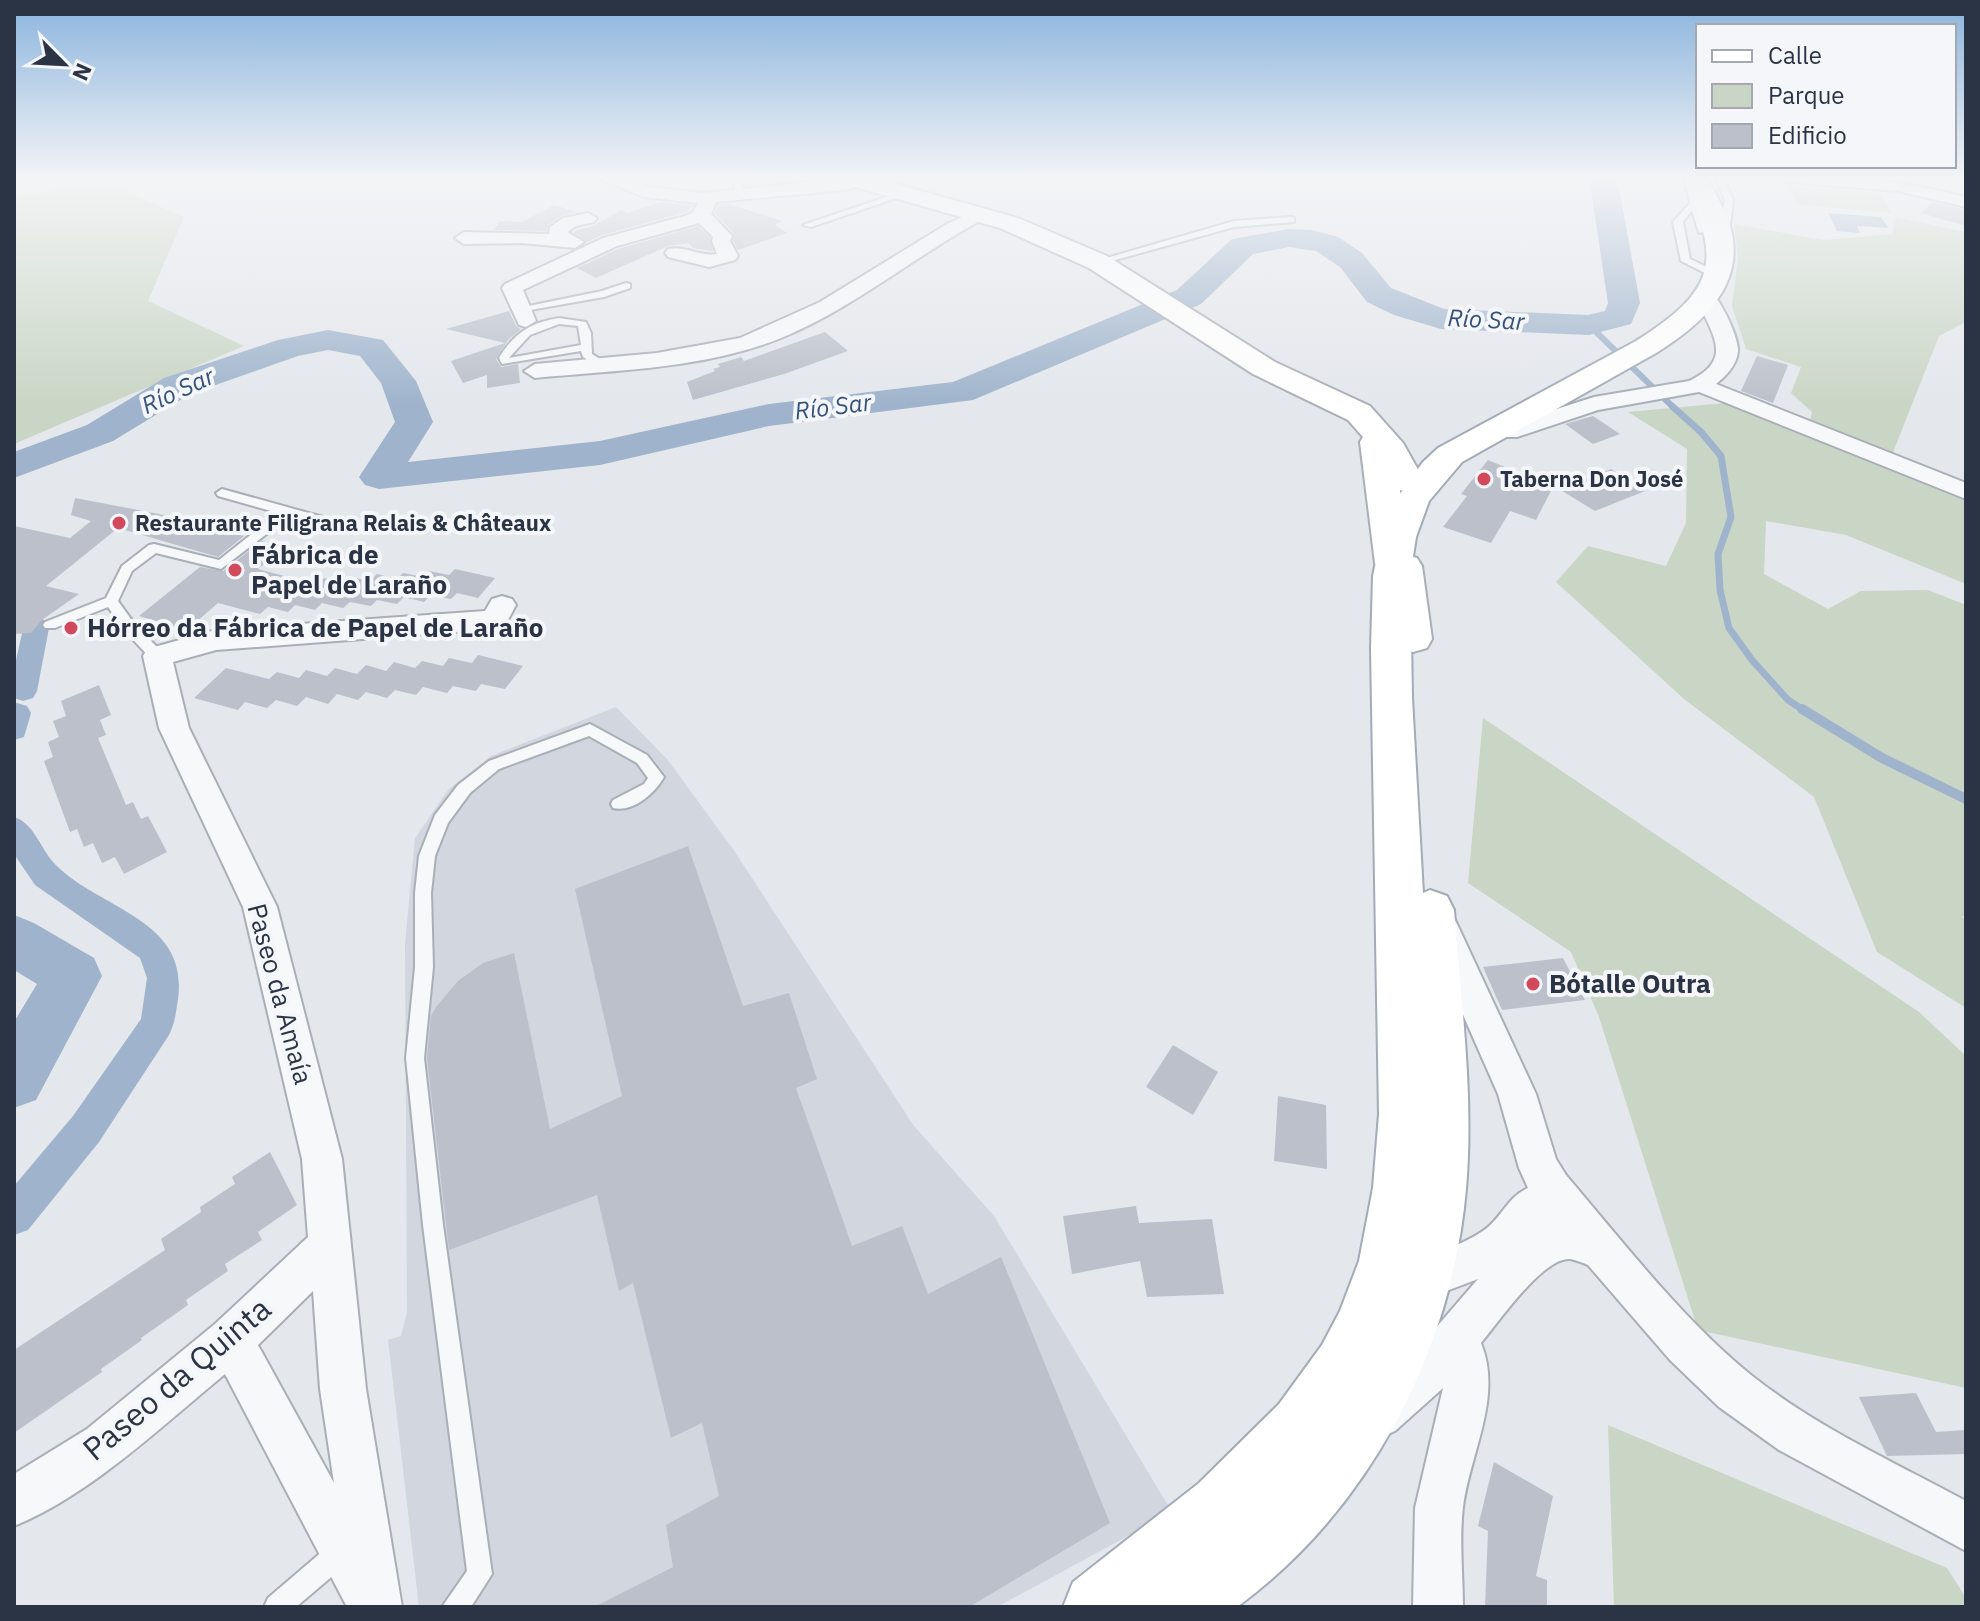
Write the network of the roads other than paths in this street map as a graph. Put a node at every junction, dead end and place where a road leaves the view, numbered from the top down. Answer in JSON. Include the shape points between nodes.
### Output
{"nodes":[{"id":1,"x":587,"y":253,"type":"edge"},
{"id":2,"x":675,"y":253,"type":"dead end"},
{"id":3,"x":726,"y":253,"type":"edge"},
{"id":4,"x":911,"y":253,"type":"edge"},
{"id":5,"x":1078,"y":253,"type":"edge"},
{"id":6,"x":1131,"y":253,"type":"edge"},
{"id":7,"x":1684,"y":253,"type":"edge"},
{"id":8,"x":1712,"y":253,"type":"edge"},
{"id":9,"x":1714,"y":253,"type":"edge"},
{"id":10,"x":1098,"y":262,"type":"junction"},
{"id":11,"x":1712,"y":273,"type":"junction"},
{"id":12,"x":626,"y":286,"type":"dead end"},
{"id":13,"x":522,"y":315,"type":"joint"},
{"id":14,"x":587,"y":347,"type":"junction"},
{"id":15,"x":601,"y":364,"type":"junction"},
{"id":16,"x":535,"y":371,"type":"dead end"},
{"id":17,"x":1690,"y":387,"type":"junction"},
{"id":18,"x":1597,"y":392,"type":"junction"},
{"id":19,"x":1420,"y":471,"type":"junction"},
{"id":20,"x":1966,"y":492,"type":"edge"},
{"id":21,"x":222,"y":493,"type":"dead end"},
{"id":22,"x":288,"y":511,"type":"junction"},
{"id":23,"x":319,"y":520,"type":"dead end"},
{"id":24,"x":111,"y":601,"type":"junction"},
{"id":25,"x":502,"y":605,"type":"dead end"},
{"id":26,"x":50,"y":625,"type":"dead end"},
{"id":27,"x":1413,"y":639,"type":"junction"},
{"id":28,"x":157,"y":656,"type":"junction"},
{"id":29,"x":619,"y":804,"type":"dead end"},
{"id":30,"x":1429,"y":895,"type":"junction"},
{"id":31,"x":1571,"y":1214,"type":"junction"},
{"id":32,"x":330,"y":1245,"type":"junction"},
{"id":33,"x":1526,"y":1257,"type":"junction"},
{"id":34,"x":1423,"y":1279,"type":"junction"},
{"id":35,"x":231,"y":1340,"type":"junction"},
{"id":36,"x":1456,"y":1342,"type":"junction"},
{"id":37,"x":1353,"y":1435,"type":"junction"},
{"id":38,"x":14,"y":1502,"type":"edge"},
{"id":39,"x":1966,"y":1527,"type":"edge"},
{"id":40,"x":344,"y":1550,"type":"junction"},
{"id":41,"x":1105,"y":1602,"type":"edge"},
{"id":42,"x":277,"y":1607,"type":"edge"},
{"id":43,"x":376,"y":1607,"type":"edge"},
{"id":44,"x":455,"y":1607,"type":"edge"},
{"id":45,"x":1179,"y":1607,"type":"edge"},
{"id":46,"x":1438,"y":1607,"type":"edge"}],
"edges":[{"from":1,"to":13,"type":"street","via":[[512,288]]},
{"from":2,"to":3,"type":"street","via":[[717,261]]},
{"from":4,"to":15,"type":"street","via":[[773,334],[708,352]]},
{"from":5,"to":10,"type":"main road"},
{"from":6,"to":10,"type":"lane"},
{"from":7,"to":11,"type":"lane","via":[[1686,261]]},
{"from":8,"to":11,"type":"main road"},
{"from":9,"to":11,"type":"main road"},
{"from":10,"to":19,"type":"main road","via":[[1264,368],[1359,413]]},
{"from":11,"to":17,"type":"street","via":[[1728,353],[1719,369]]},
{"from":11,"to":18,"type":"main road","via":[[1690,315]]},
{"from":12,"to":13,"type":"lane"},
{"from":14,"to":14,"type":"lane","via":[[582,324],[559,321],[519,337],[504,358],[519,362]]},
{"from":14,"to":15,"type":"lane","via":[[587,355]]},
{"from":15,"to":16,"type":"street"},
{"from":17,"to":18,"type":"street"},
{"from":17,"to":20,"type":"street"},
{"from":18,"to":19,"type":"main road"},
{"from":19,"to":27,"type":"main road","via":[[1417,517],[1404,566]]},
{"from":19,"to":27,"type":"main road","via":[[1453,480],[1437,503],[1417,555]]},
{"from":19,"to":41,"type":"main road","via":[[1400,526],[1390,622],[1405,1099],[1400,1205],[1384,1277],[1333,1385],[1289,1443],[1220,1510]]},
{"from":21,"to":22,"type":"lane"},
{"from":22,"to":23,"type":"lane"},
{"from":22,"to":24,"type":"lane","via":[[221,565],[154,548],[127,569]]},
{"from":24,"to":26,"type":"lane"},
{"from":24,"to":28,"type":"lane"},
{"from":25,"to":28,"type":"street","via":[[494,620],[216,640]]},
{"from":27,"to":30,"type":"main road"},
{"from":28,"to":32,"type":"street","name":"Paseo da Amaía","via":[[174,728],[260,907],[322,1159]]},
{"from":29,"to":44,"type":"lane","via":[[650,788],[656,777],[642,759],[590,730],[494,765],[464,789],[441,820],[427,856],[415,1058],[480,1574]]},
{"from":30,"to":31,"type":"street","via":[[1517,1094],[1533,1154]]},
{"from":30,"to":34,"type":"main road","via":[[1440,1152],[1437,1205]]},
{"from":31,"to":33,"type":"street","via":[[1535,1230]]},
{"from":31,"to":33,"type":"street","via":[[1581,1240],[1559,1238]]},
{"from":31,"to":34,"type":"street","via":[[1530,1208],[1501,1243]]},
{"from":31,"to":39,"type":"street","via":[[1735,1391],[1795,1434]]},
{"from":32,"to":35,"type":"street","name":"Paseo da Quinta"},
{"from":32,"to":43,"type":"street","name":"Paseo da Amaía","via":[[343,1389]]},
{"from":33,"to":36,"type":"street"},
{"from":34,"to":37,"type":"main road","via":[[1399,1354]]},
{"from":34,"to":41,"type":"main road","via":[[1399,1300],[1349,1398],[1286,1482],[1178,1573]]},
{"from":35,"to":38,"type":"street","name":"Paseo da Quinta","via":[[103,1445]]},
{"from":35,"to":40,"type":"street","name":"Paseo da Amaía"},
{"from":36,"to":37,"type":"street","via":[[1399,1401]]},
{"from":36,"to":46,"type":"street","via":[[1466,1359],[1467,1386],[1443,1481]]},
{"from":37,"to":45,"type":"main road","via":[[1276,1532]]},
{"from":40,"to":42,"type":"lane"},
{"from":40,"to":43,"type":"street","name":"Paseo da Amaía"}]}
